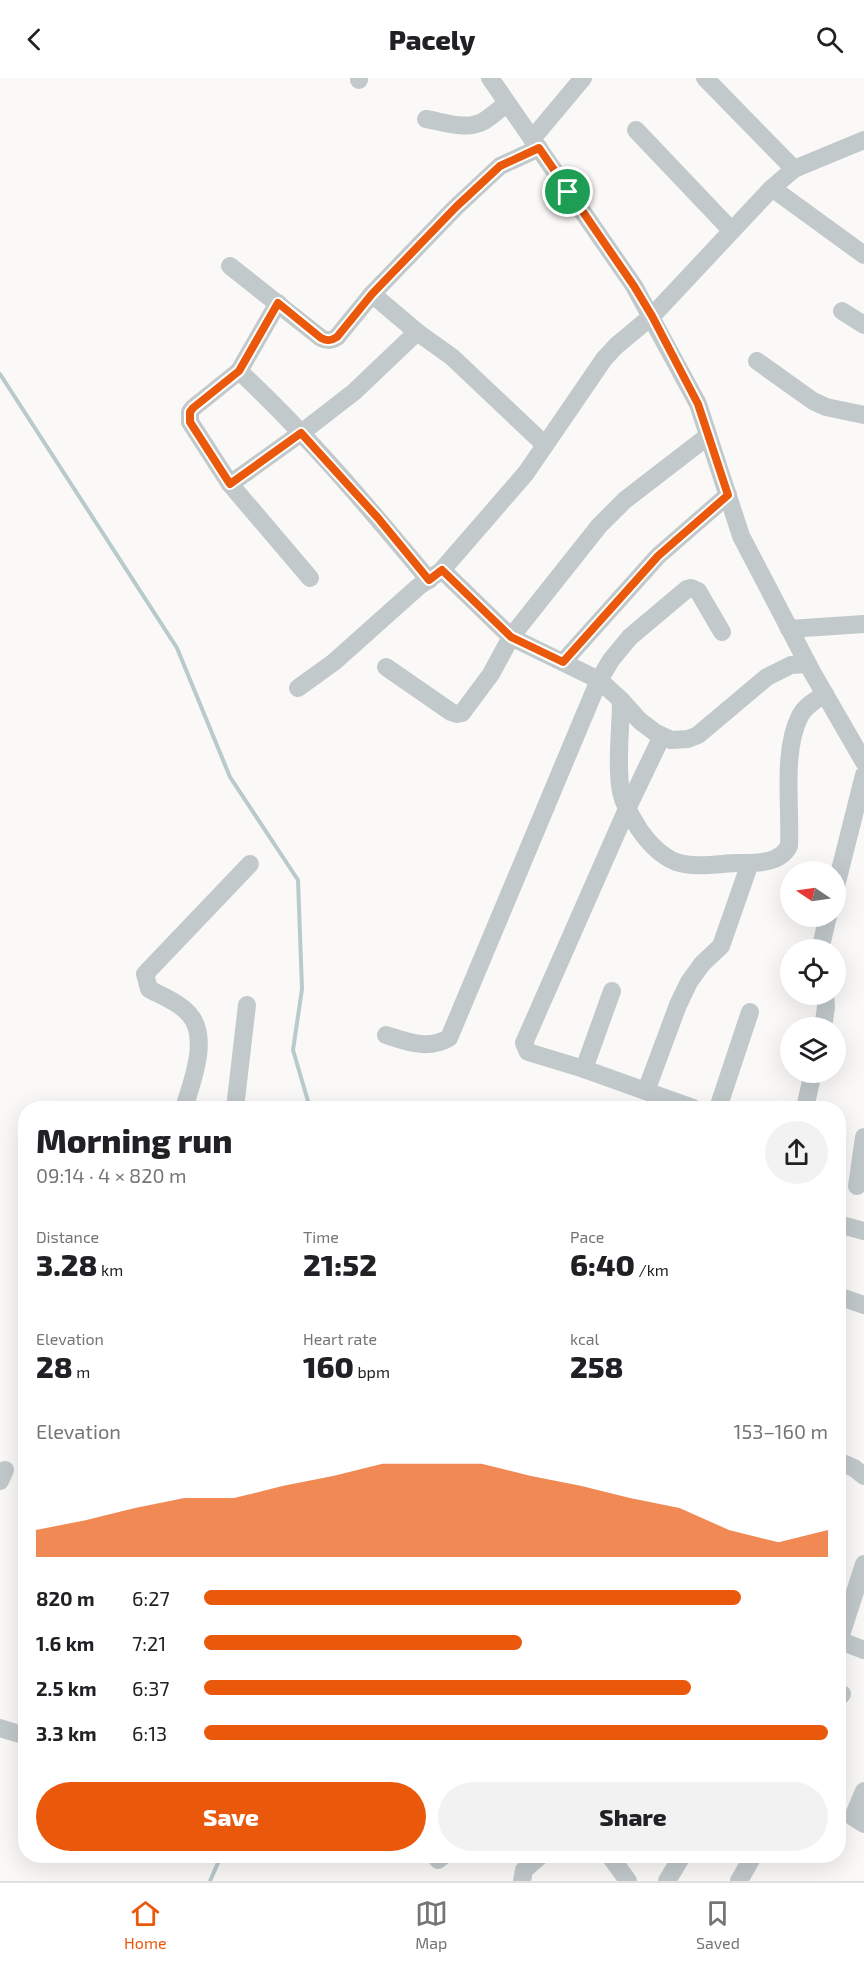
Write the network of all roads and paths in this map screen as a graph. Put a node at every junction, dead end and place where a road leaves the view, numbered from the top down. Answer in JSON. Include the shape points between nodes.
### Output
{"nodes":[{"id":1,"x":491,"y":78,"type":"edge"},
{"id":2,"x":584,"y":78,"type":"edge"},
{"id":3,"x":705,"y":78,"type":"edge"},
{"id":4,"x":507,"y":103,"type":"junction"},
{"id":5,"x":426,"y":119,"type":"dead end"},
{"id":6,"x":636,"y":130,"type":"dead end"},
{"id":7,"x":864,"y":140,"type":"edge"},
{"id":8,"x":535,"y":143,"type":"junction"},
{"id":9,"x":794,"y":169,"type":"junction"},
{"id":10,"x":771,"y":188,"type":"junction"},
{"id":11,"x":731,"y":230,"type":"junction"},
{"id":12,"x":864,"y":255,"type":"edge"},
{"id":13,"x":230,"y":266,"type":"dead end"},
{"id":14,"x":372,"y":294,"type":"junction"},
{"id":15,"x":278,"y":303,"type":"junction"},
{"id":16,"x":842,"y":311,"type":"dead end"},
{"id":17,"x":652,"y":316,"type":"junction"},
{"id":18,"x":864,"y":325,"type":"edge"},
{"id":19,"x":417,"y":332,"type":"junction"},
{"id":20,"x":757,"y":362,"type":"dead end"},
{"id":21,"x":239,"y":371,"type":"junction"},
{"id":22,"x":864,"y":415,"type":"edge"},
{"id":23,"x":301,"y":433,"type":"junction"},
{"id":24,"x":708,"y":436,"type":"junction"},
{"id":25,"x":546,"y":445,"type":"junction"},
{"id":26,"x":230,"y":484,"type":"junction"},
{"id":27,"x":728,"y":495,"type":"junction"},
{"id":28,"x":435,"y":575,"type":"junction"},
{"id":29,"x":310,"y":578,"type":"dead end"},
{"id":30,"x":864,"y":624,"type":"edge"},
{"id":31,"x":789,"y":629,"type":"junction"},
{"id":32,"x":722,"y":632,"type":"dead end"},
{"id":33,"x":511,"y":637,"type":"junction"},
{"id":34,"x":563,"y":662,"type":"junction"},
{"id":35,"x":807,"y":664,"type":"junction"},
{"id":36,"x":386,"y":667,"type":"dead end"},
{"id":37,"x":599,"y":681,"type":"junction"},
{"id":38,"x":298,"y":688,"type":"dead end"},
{"id":39,"x":825,"y":694,"type":"junction"},
{"id":40,"x":621,"y":700,"type":"junction"},
{"id":41,"x":662,"y":736,"type":"junction"},
{"id":42,"x":864,"y":762,"type":"edge"},
{"id":43,"x":864,"y":775,"type":"edge"},
{"id":44,"x":627,"y":809,"type":"junction"},
{"id":45,"x":842,"y":861,"type":"edge"},
{"id":46,"x":750,"y":863,"type":"junction"},
{"id":47,"x":250,"y":864,"type":"dead end"},
{"id":48,"x":612,"y":991,"type":"dead end"},
{"id":49,"x":247,"y":1005,"type":"dead end"},
{"id":50,"x":750,"y":1012,"type":"dead end"},
{"id":51,"x":386,"y":1035,"type":"dead end"},
{"id":52,"x":584,"y":1069,"type":"junction"},
{"id":53,"x":811,"y":1083,"type":"edge"},
{"id":54,"x":646,"y":1091,"type":"junction"},
{"id":55,"x":186,"y":1101,"type":"edge"},
{"id":56,"x":237,"y":1101,"type":"edge"},
{"id":57,"x":674,"y":1101,"type":"edge"},
{"id":58,"x":720,"y":1101,"type":"edge"},
{"id":59,"x":807,"y":1101,"type":"edge"},
{"id":60,"x":864,"y":1137,"type":"edge"},
{"id":61,"x":857,"y":1186,"type":"dead end"},
{"id":62,"x":846,"y":1226,"type":"edge"},
{"id":63,"x":864,"y":1231,"type":"edge"},
{"id":64,"x":846,"y":1299,"type":"edge"},
{"id":65,"x":864,"y":1305,"type":"edge"},
{"id":66,"x":846,"y":1464,"type":"edge"},
{"id":67,"x":864,"y":1476,"type":"edge"},
{"id":68,"x":864,"y":1564,"type":"edge"},
{"id":69,"x":846,"y":1619,"type":"edge"},
{"id":70,"x":846,"y":1644,"type":"edge"},
{"id":71,"x":864,"y":1650,"type":"edge"},
{"id":72,"x":0,"y":1728,"type":"edge"},
{"id":73,"x":18,"y":1734,"type":"edge"},
{"id":74,"x":864,"y":1791,"type":"edge"},
{"id":75,"x":864,"y":1824,"type":"edge"},
{"id":76,"x":532,"y":1863,"type":"edge"},
{"id":77,"x":615,"y":1863,"type":"edge"},
{"id":78,"x":678,"y":1863,"type":"edge"},
{"id":79,"x":749,"y":1863,"type":"edge"},
{"id":80,"x":522,"y":1881,"type":"edge"},
{"id":81,"x":628,"y":1881,"type":"edge"},
{"id":82,"x":667,"y":1881,"type":"edge"},
{"id":83,"x":739,"y":1881,"type":"edge"}],
"edges":[{"from":1,"to":4,"type":"street"},
{"from":2,"to":8,"type":"street"},
{"from":3,"to":9,"type":"street"},
{"from":4,"to":5,"type":"street","via":[[482,122],[469,125]]},
{"from":4,"to":8,"type":"street"},
{"from":6,"to":11,"type":"street"},
{"from":7,"to":9,"type":"street"},
{"from":8,"to":14,"type":"street","via":[[500,166]]},
{"from":8,"to":17,"type":"street"},
{"from":9,"to":10,"type":"street"},
{"from":10,"to":11,"type":"street"},
{"from":10,"to":12,"type":"street"},
{"from":11,"to":17,"type":"street"},
{"from":13,"to":15,"type":"street"},
{"from":14,"to":15,"type":"street","via":[[337,337],[326,341]]},
{"from":14,"to":19,"type":"street"},
{"from":15,"to":21,"type":"street"},
{"from":16,"to":18,"type":"street"},
{"from":17,"to":24,"type":"street","via":[[698,404]]},
{"from":17,"to":25,"type":"street","via":[[604,360]]},
{"from":19,"to":23,"type":"street","via":[[354,392]]},
{"from":19,"to":25,"type":"street","via":[[452,357]]},
{"from":20,"to":22,"type":"street","via":[[813,401]]},
{"from":21,"to":23,"type":"street"},
{"from":21,"to":26,"type":"street","via":[[193,408],[189,416]]},
{"from":23,"to":26,"type":"street"},
{"from":23,"to":28,"type":"street"},
{"from":24,"to":27,"type":"street"},
{"from":24,"to":33,"type":"street","via":[[609,514]]},
{"from":25,"to":28,"type":"street"},
{"from":26,"to":29,"type":"street"},
{"from":27,"to":31,"type":"street","via":[[741,536]]},
{"from":27,"to":34,"type":"street","via":[[658,556]]},
{"from":28,"to":33,"type":"street"},
{"from":28,"to":38,"type":"street","via":[[350,649]]},
{"from":30,"to":31,"type":"street"},
{"from":31,"to":35,"type":"street"},
{"from":32,"to":37,"type":"street","via":[[698,591],[687,589],[630,637]]},
{"from":33,"to":34,"type":"street"},
{"from":33,"to":36,"type":"street","via":[[491,674],[462,713],[451,712]]},
{"from":34,"to":37,"type":"street"},
{"from":35,"to":39,"type":"street"},
{"from":35,"to":41,"type":"street","via":[[791,665],[767,677],[698,735],[671,740]]},
{"from":37,"to":40,"type":"street"},
{"from":37,"to":51,"type":"street","via":[[449,1038],[427,1045]]},
{"from":39,"to":42,"type":"street"},
{"from":39,"to":46,"type":"street","via":[[800,714],[794,732],[789,773],[789,846],[776,859]]},
{"from":40,"to":41,"type":"street","via":[[640,721]]},
{"from":40,"to":44,"type":"street","via":[[619,779]]},
{"from":41,"to":44,"type":"street"},
{"from":43,"to":45,"type":"street"},
{"from":44,"to":46,"type":"street","via":[[648,843],[674,861],[690,865]]},
{"from":44,"to":52,"type":"street","via":[[524,1040],[528,1052]]},
{"from":46,"to":54,"type":"street","via":[[721,946],[689,982]]},
{"from":47,"to":55,"type":"street","via":[[145,974],[149,989],[189,1014],[197,1028],[200,1044]]},
{"from":48,"to":52,"type":"street"},
{"from":49,"to":56,"type":"street"},
{"from":50,"to":58,"type":"street"},
{"from":52,"to":54,"type":"street"},
{"from":53,"to":59,"type":"street"},
{"from":54,"to":57,"type":"street"},
{"from":60,"to":61,"type":"street"},
{"from":62,"to":63,"type":"street"},
{"from":64,"to":65,"type":"street"},
{"from":66,"to":67,"type":"street"},
{"from":68,"to":69,"type":"street"},
{"from":70,"to":71,"type":"street"},
{"from":72,"to":73,"type":"street"},
{"from":74,"to":75,"type":"street","via":[[853,1817]]},
{"from":76,"to":80,"type":"street","via":[[524,1870]]},
{"from":77,"to":81,"type":"street"},
{"from":78,"to":82,"type":"street"},
{"from":79,"to":83,"type":"street"}]}
